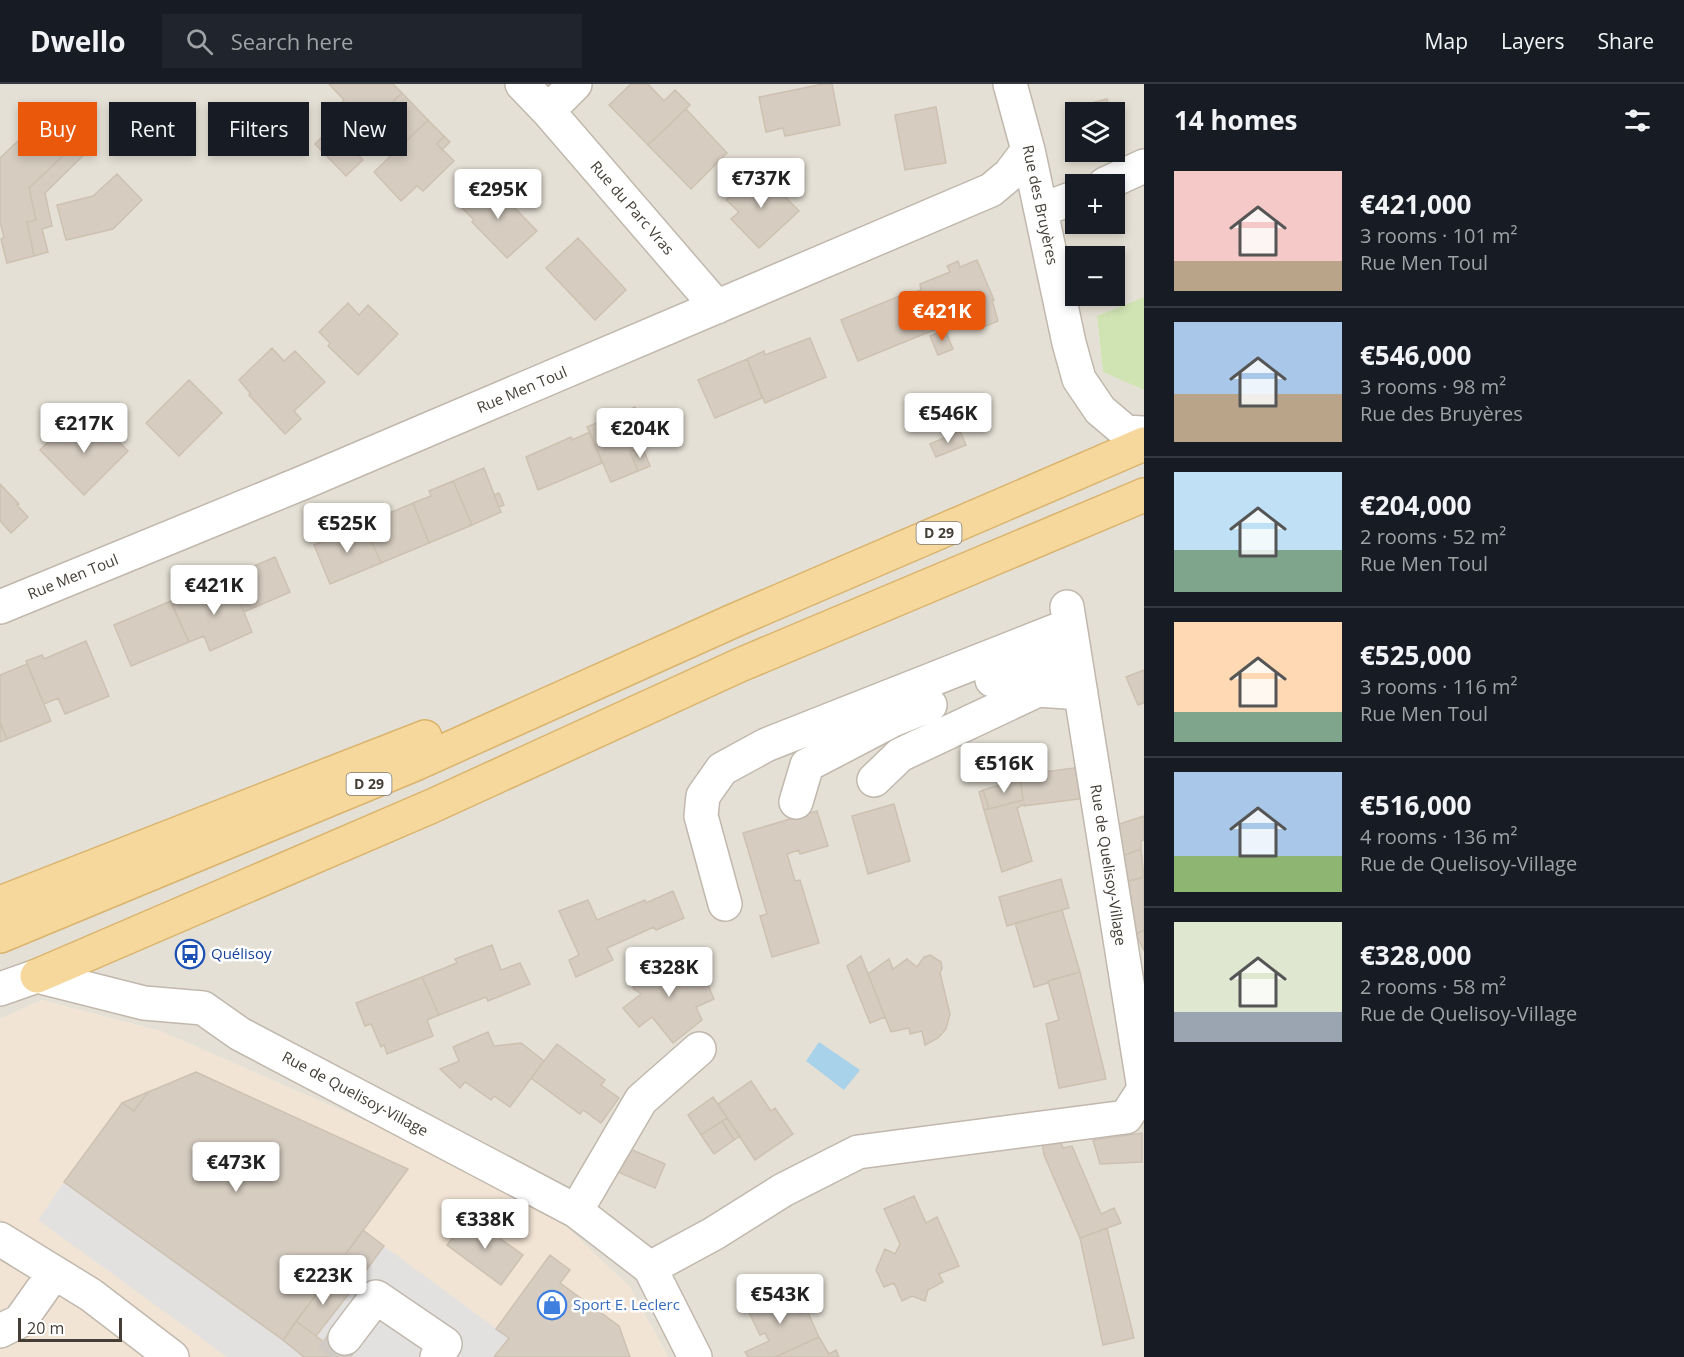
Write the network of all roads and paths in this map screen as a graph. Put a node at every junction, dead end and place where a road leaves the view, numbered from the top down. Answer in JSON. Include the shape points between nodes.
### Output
{"nodes":[{"id":1,"x":522,"y":84,"type":"edge"},
{"id":2,"x":575,"y":84,"type":"edge"},
{"id":3,"x":1010,"y":84,"type":"edge"},
{"id":4,"x":548,"y":111,"type":"junction"},
{"id":5,"x":1029,"y":150,"type":"junction"},
{"id":6,"x":1144,"y":166,"type":"edge"},
{"id":7,"x":1125,"y":175,"type":"edge"},
{"id":8,"x":1065,"y":201,"type":"edge"},
{"id":9,"x":1041,"y":210,"type":"junction"},
{"id":10,"x":717,"y":307,"type":"junction"},
{"id":11,"x":1144,"y":433,"type":"edge"},
{"id":12,"x":1144,"y":444,"type":"edge"},
{"id":13,"x":1144,"y":495,"type":"edge"},
{"id":14,"x":0,"y":608,"type":"edge"},
{"id":15,"x":733,"y":621,"type":"junction"},
{"id":16,"x":741,"y":664,"type":"junction"},
{"id":17,"x":1078,"y":678,"type":"junction"},
{"id":18,"x":874,"y":780,"type":"dead end"},
{"id":19,"x":796,"y":802,"type":"dead end"},
{"id":20,"x":0,"y":903,"type":"edge"},
{"id":21,"x":725,"y":904,"type":"dead end"},
{"id":22,"x":0,"y":936,"type":"edge"},
{"id":23,"x":0,"y":960,"type":"edge"},
{"id":24,"x":38,"y":976,"type":"junction"},
{"id":25,"x":0,"y":989,"type":"edge"},
{"id":26,"x":699,"y":1049,"type":"dead end"},
{"id":27,"x":1135,"y":1117,"type":"edge"},
{"id":28,"x":576,"y":1211,"type":"junction"},
{"id":29,"x":1,"y":1240,"type":"edge"},
{"id":30,"x":650,"y":1268,"type":"junction"},
{"id":31,"x":54,"y":1274,"type":"junction"},
{"id":32,"x":0,"y":1331,"type":"edge"},
{"id":33,"x":345,"y":1338,"type":"tunnel mouth"},
{"id":34,"x":172,"y":1357,"type":"edge"},
{"id":35,"x":437,"y":1357,"type":"edge"},
{"id":36,"x":695,"y":1357,"type":"edge"}],
"edges":[{"from":1,"to":4,"type":"street","name":"Rue du Parc Vras"},
{"from":2,"to":4,"type":"street"},
{"from":3,"to":5,"type":"street","name":"Rue des Bruyères"},
{"from":4,"to":10,"type":"street","name":"Rue du Parc Vras"},
{"from":5,"to":9,"type":"street","name":"Rue des Bruyères"},
{"from":5,"to":10,"type":"street","name":"Rue Men Toul","via":[[991,190]]},
{"from":6,"to":7,"type":"street"},
{"from":8,"to":9,"type":"street"},
{"from":9,"to":11,"type":"street","name":"Rue des Bruyères","via":[[1079,379],[1100,410],[1126,432]]},
{"from":10,"to":14,"type":"street","name":"Rue Men Toul"},
{"from":12,"to":15,"type":"main road","number":"D 29"},
{"from":13,"to":16,"type":"main road","number":"D 29"},
{"from":15,"to":20,"type":"main road","via":[[410,742]]},
{"from":15,"to":22,"type":"main road","number":"D 29","via":[[415,764]]},
{"from":16,"to":23,"type":"main road","number":"D 29","via":[[422,786]]},
{"from":16,"to":24,"type":"main road","via":[[432,806]]},
{"from":17,"to":18,"type":"street","via":[[1038,690],[900,754]]},
{"from":17,"to":19,"type":"street","via":[[1029,665],[893,720],[807,765]]},
{"from":17,"to":21,"type":"street","name":"Rue de Quelisoy-Village","via":[[1069,616],[766,745],[723,769],[703,796],[701,816]]},
{"from":17,"to":27,"type":"street","name":"Rue de Quelisoy-Village","via":[[1144,1089]]},
{"from":24,"to":25,"type":"street"},
{"from":24,"to":28,"type":"street","name":"Rue de Quelisoy-Village","via":[[144,1003],[203,1008],[240,1034]]},
{"from":26,"to":28,"type":"street","via":[[641,1100]]},
{"from":27,"to":30,"type":"street","name":"Rue de Quelisoy-Village","via":[[858,1152],[783,1190]]},
{"from":28,"to":30,"type":"street","name":"Rue de Quelisoy-Village"},
{"from":29,"to":31,"type":"street"},
{"from":30,"to":36,"type":"street","name":"Rue de Quelisoy-Village"},
{"from":31,"to":32,"type":"street","via":[[20,1321]]},
{"from":31,"to":34,"type":"street","via":[[91,1295]]},
{"from":33,"to":35,"type":"street","via":[[376,1297],[445,1344]]}]}
